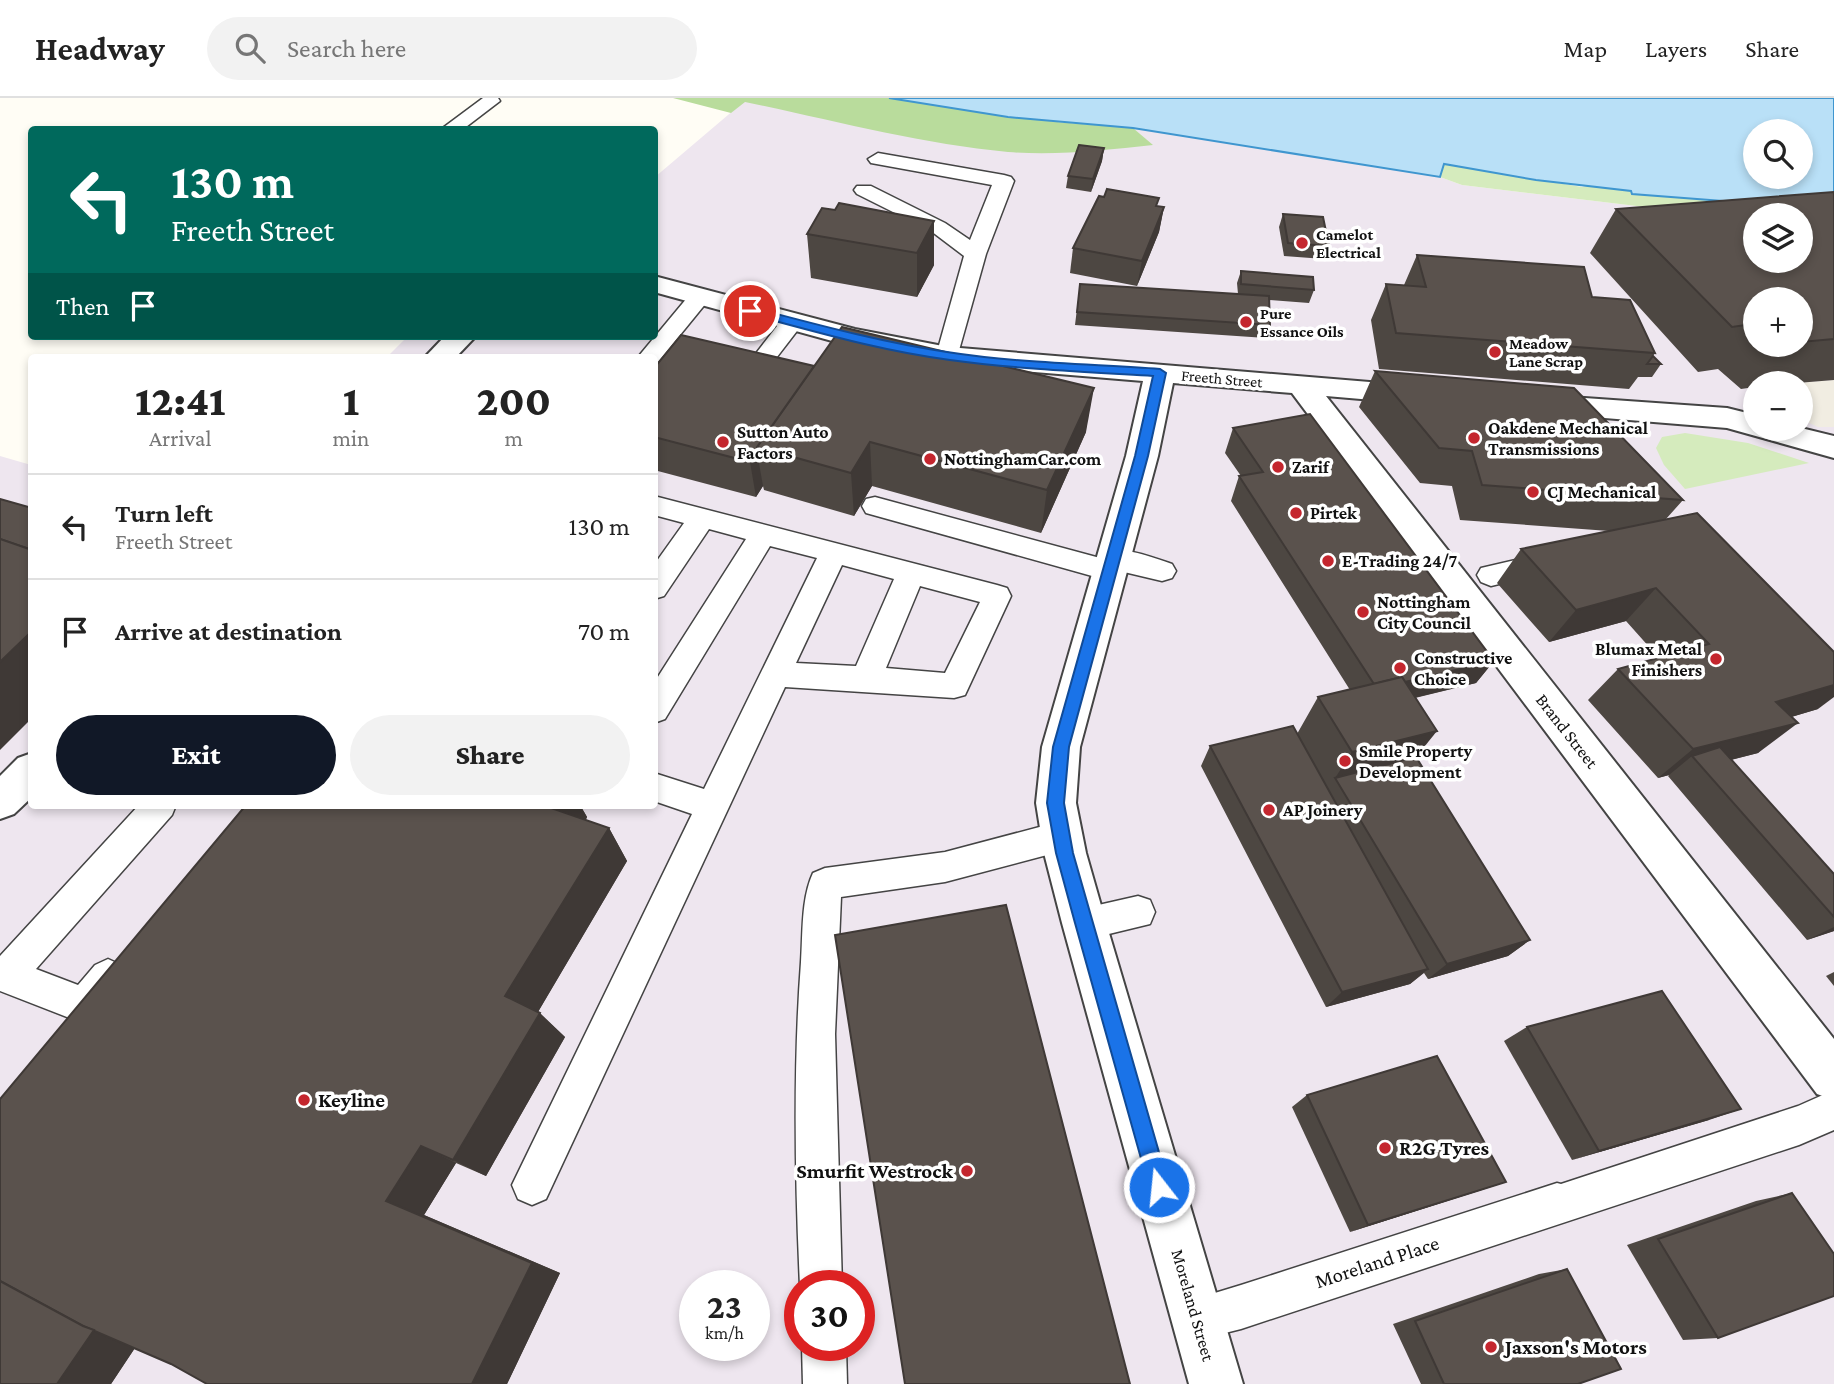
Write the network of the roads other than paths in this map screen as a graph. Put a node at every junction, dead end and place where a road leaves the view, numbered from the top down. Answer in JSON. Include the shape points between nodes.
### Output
{"nodes":[{"id":1,"x":491,"y":101,"type":"dead end"},
{"id":2,"x":455,"y":126,"type":"edge"},
{"id":3,"x":878,"y":159,"type":"dead end"},
{"id":4,"x":864,"y":190,"type":"dead end"},
{"id":5,"x":975,"y":254,"type":"junction"},
{"id":6,"x":658,"y":285,"type":"edge"},
{"id":7,"x":700,"y":297,"type":"junction"},
{"id":8,"x":792,"y":322,"type":"junction"},
{"id":9,"x":457,"y":340,"type":"edge"},
{"id":10,"x":442,"y":354,"type":"edge"},
{"id":11,"x":652,"y":354,"type":"edge"},
{"id":12,"x":948,"y":356,"type":"junction"},
{"id":13,"x":1160,"y":373,"type":"junction"},
{"id":14,"x":752,"y":374,"type":"edge"},
{"id":15,"x":1301,"y":384,"type":"junction"},
{"id":16,"x":1447,"y":397,"type":"edge"},
{"id":17,"x":1515,"y":402,"type":"edge"},
{"id":18,"x":1569,"y":407,"type":"junction"},
{"id":19,"x":1743,"y":422,"type":"edge"},
{"id":20,"x":1812,"y":441,"type":"edge"},
{"id":21,"x":1605,"y":444,"type":"edge"},
{"id":22,"x":1834,"y":447,"type":"edge"},
{"id":23,"x":658,"y":506,"type":"edge"},
{"id":24,"x":875,"y":506,"type":"dead end"},
{"id":25,"x":702,"y":518,"type":"junction"},
{"id":26,"x":763,"y":534,"type":"junction"},
{"id":27,"x":834,"y":552,"type":"junction"},
{"id":28,"x":1573,"y":558,"type":"edge"},
{"id":29,"x":1112,"y":565,"type":"junction"},
{"id":30,"x":1162,"y":571,"type":"dead end"},
{"id":31,"x":911,"y":573,"type":"junction"},
{"id":32,"x":1491,"y":575,"type":"dead end"},
{"id":33,"x":658,"y":582,"type":"edge"},
{"id":34,"x":775,"y":674,"type":"junction"},
{"id":35,"x":866,"y":679,"type":"junction"},
{"id":36,"x":658,"y":704,"type":"edge"},
{"id":37,"x":28,"y":774,"type":"edge"},
{"id":38,"x":658,"y":788,"type":"edge"},
{"id":39,"x":0,"y":802,"type":"edge"},
{"id":40,"x":712,"y":806,"type":"junction"},
{"id":41,"x":156,"y":809,"type":"edge"},
{"id":42,"x":1062,"y":836,"type":"junction"},
{"id":43,"x":1138,"y":912,"type":"dead end"},
{"id":44,"x":1084,"y":923,"type":"junction"},
{"id":45,"x":127,"y":953,"type":"edge"},
{"id":46,"x":1834,"y":1077,"type":"edge"},
{"id":47,"x":1834,"y":1110,"type":"edge"},
{"id":48,"x":532,"y":1185,"type":"dead end"},
{"id":49,"x":820,"y":1270,"type":"edge"},
{"id":50,"x":1197,"y":1318,"type":"junction"},
{"id":51,"x":824,"y":1361,"type":"edge"},
{"id":52,"x":825,"y":1384,"type":"edge"},
{"id":53,"x":1216,"y":1384,"type":"edge"}],
"edges":[{"from":1,"to":2,"type":"lane"},
{"from":3,"to":5,"type":"lane","via":[[1004,181]]},
{"from":4,"to":5,"type":"lane","via":[[938,227]]},
{"from":5,"to":12,"type":"lane"},
{"from":6,"to":7,"type":"street","name":"Freeth Street"},
{"from":7,"to":8,"type":"street","name":"Freeth Street"},
{"from":7,"to":11,"type":"lane"},
{"from":8,"to":12,"type":"street","name":"Freeth Street"},
{"from":8,"to":14,"type":"lane"},
{"from":9,"to":10,"type":"street"},
{"from":12,"to":13,"type":"street","name":"Freeth Street"},
{"from":13,"to":15,"type":"street","name":"Freeth Street"},
{"from":13,"to":29,"type":"street","name":"Moreland Street"},
{"from":15,"to":16,"type":"street","name":"Freeth Street"},
{"from":15,"to":46,"type":"street","name":"Brand Street"},
{"from":17,"to":18,"type":"street"},
{"from":18,"to":19,"type":"street"},
{"from":18,"to":21,"type":"street"},
{"from":20,"to":22,"type":"street"},
{"from":23,"to":25,"type":"lane"},
{"from":24,"to":29,"type":"lane"},
{"from":25,"to":26,"type":"lane"},
{"from":25,"to":33,"type":"lane"},
{"from":26,"to":27,"type":"lane"},
{"from":26,"to":36,"type":"lane"},
{"from":27,"to":31,"type":"lane"},
{"from":27,"to":34,"type":"lane"},
{"from":28,"to":32,"type":"lane"},
{"from":29,"to":30,"type":"lane"},
{"from":29,"to":42,"type":"street","name":"Moreland Street","via":[[1061,747],[1056,803]]},
{"from":31,"to":35,"type":"lane"},
{"from":31,"to":35,"type":"lane","via":[[997,596],[954,686]]},
{"from":34,"to":35,"type":"lane"},
{"from":34,"to":40,"type":"lane"},
{"from":37,"to":39,"type":"street"},
{"from":38,"to":40,"type":"lane"},
{"from":40,"to":48,"type":"lane"},
{"from":41,"to":45,"type":"lane","via":[[6,976],[85,1006]]},
{"from":42,"to":44,"type":"street","name":"Moreland Street"},
{"from":42,"to":49,"type":"lane","via":[[945,867],[825,884],[818,944],[815,1110]]},
{"from":43,"to":44,"type":"lane"},
{"from":44,"to":50,"type":"street","name":"Moreland Street"},
{"from":47,"to":50,"type":"lane","name":"Moreland Place","via":[[1800,1125]]},
{"from":50,"to":53,"type":"street","name":"Moreland Street"},
{"from":51,"to":52,"type":"lane"}]}
